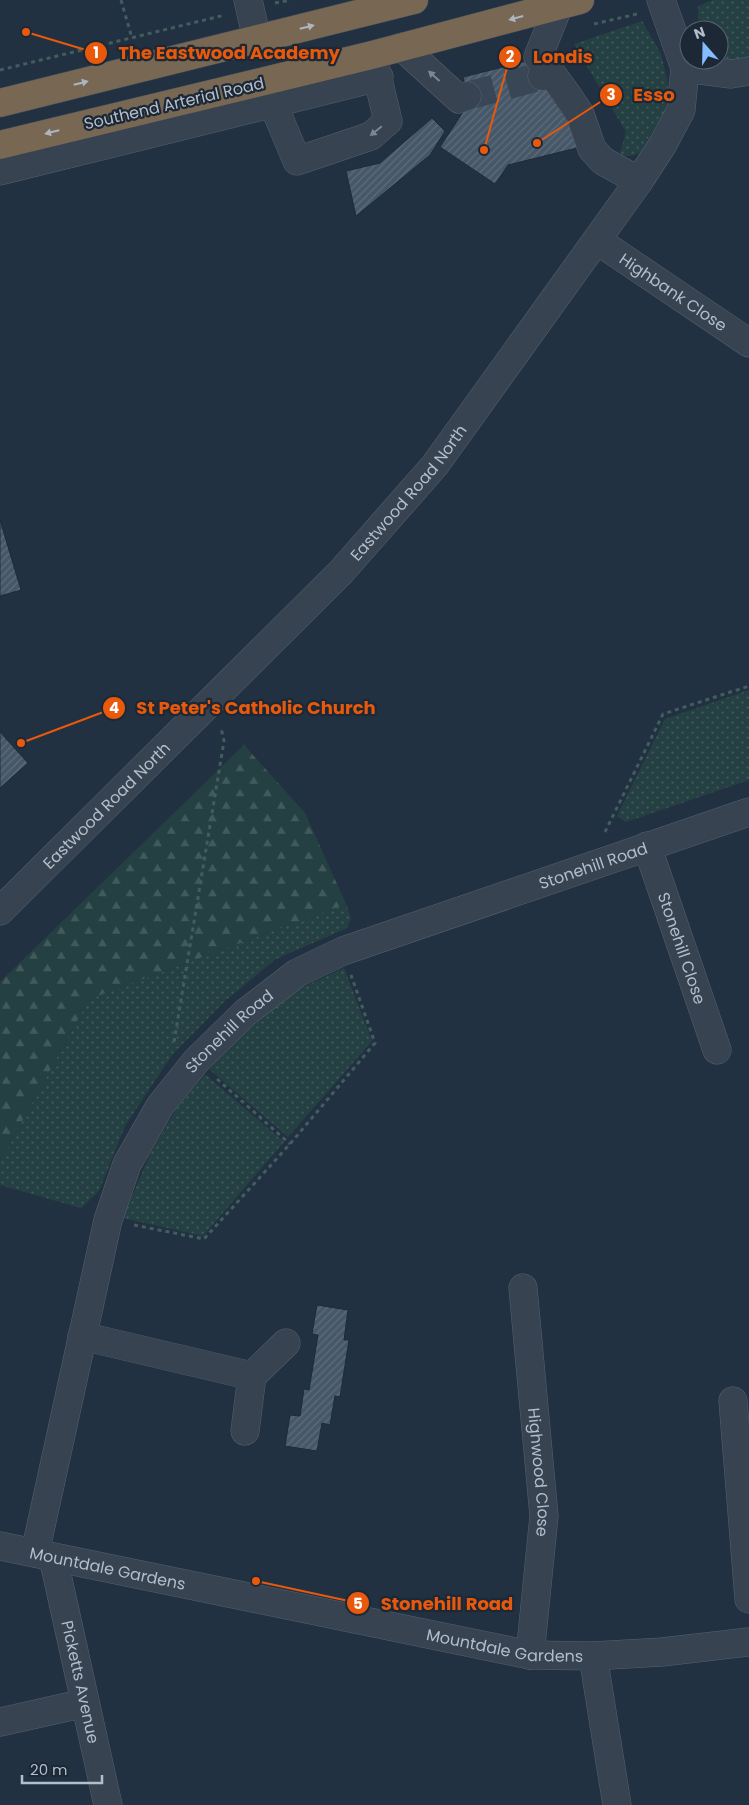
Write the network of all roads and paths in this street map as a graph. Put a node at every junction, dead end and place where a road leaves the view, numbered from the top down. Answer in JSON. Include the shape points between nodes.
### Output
{"nodes":[{"id":1,"x":121,"y":0,"type":"edge"},
{"id":2,"x":291,"y":0,"type":"edge"},
{"id":3,"x":414,"y":0,"type":"edge"},
{"id":4,"x":661,"y":0,"type":"edge"},
{"id":5,"x":569,"y":3,"type":"edge"},
{"id":6,"x":249,"y":4,"type":"edge"},
{"id":7,"x":132,"y":38,"type":"junction"},
{"id":8,"x":257,"y":40,"type":"junction"},
{"id":9,"x":402,"y":47,"type":"junction"},
{"id":10,"x":679,"y":51,"type":"edge"},
{"id":11,"x":376,"y":66,"type":"junction"},
{"id":12,"x":0,"y":70,"type":"edge"},
{"id":13,"x":685,"y":70,"type":"edge"},
{"id":14,"x":700,"y":70,"type":"edge"},
{"id":15,"x":749,"y":71,"type":"edge"},
{"id":16,"x":268,"y":93,"type":"junction"},
{"id":17,"x":467,"y":96,"type":"tunnel mouth"},
{"id":18,"x":235,"y":100,"type":"junction"},
{"id":19,"x":0,"y":103,"type":"edge"},
{"id":20,"x":0,"y":145,"type":"edge"},
{"id":21,"x":0,"y":171,"type":"edge"},
{"id":22,"x":639,"y":181,"type":"junction"},
{"id":23,"x":598,"y":241,"type":"junction"},
{"id":24,"x":749,"y":343,"type":"edge"},
{"id":25,"x":749,"y":686,"type":"edge"},
{"id":26,"x":216,"y":698,"type":"junction"},
{"id":27,"x":749,"y":812,"type":"edge"},
{"id":28,"x":648,"y":846,"type":"junction"},
{"id":29,"x":614,"y":858,"type":"junction"},
{"id":30,"x":0,"y":911,"type":"edge"},
{"id":31,"x":343,"y":951,"type":"junction"},
{"id":32,"x":717,"y":1050,"type":"dead end"},
{"id":33,"x":196,"y":1061,"type":"junction"},
{"id":34,"x":290,"y":1144,"type":"junction"},
{"id":35,"x":108,"y":1220,"type":"junction"},
{"id":36,"x":523,"y":1288,"type":"dead end"},
{"id":37,"x":82,"y":1336,"type":"junction"},
{"id":38,"x":286,"y":1343,"type":"dead end"},
{"id":39,"x":252,"y":1376,"type":"junction"},
{"id":40,"x":733,"y":1401,"type":"dead end"},
{"id":41,"x":245,"y":1431,"type":"dead end"},
{"id":42,"x":0,"y":1546,"type":"edge"},
{"id":43,"x":44,"y":1555,"type":"junction"},
{"id":44,"x":749,"y":1599,"type":"edge"},
{"id":45,"x":749,"y":1642,"type":"edge"},
{"id":46,"x":530,"y":1655,"type":"junction"},
{"id":47,"x":593,"y":1656,"type":"junction"},
{"id":48,"x":85,"y":1703,"type":"junction"},
{"id":49,"x":0,"y":1722,"type":"edge"},
{"id":50,"x":108,"y":1805,"type":"edge"},
{"id":51,"x":617,"y":1805,"type":"edge"}],
"edges":[{"from":1,"to":7,"type":"path"},
{"from":2,"to":6,"type":"path"},
{"from":8,"to":3,"type":"highway","one_way":true},
{"from":4,"to":10,"type":"street","name":"Eastwood Road North"},
{"from":5,"to":9,"type":"highway","name":"Southend Arterial Road","one_way":true},
{"from":5,"to":22,"type":"street","via":[[538,57],[547,75],[580,114],[592,149],[603,161]]},
{"from":6,"to":7,"type":"path"},
{"from":6,"to":8,"type":"street"},
{"from":7,"to":12,"type":"path"},
{"from":19,"to":8,"type":"highway","one_way":true},
{"from":9,"to":11,"type":"highway","name":"Southend Arterial Road"},
{"from":17,"to":9,"type":"street","one_way":true,"via":[[459,98]]},
{"from":11,"to":16,"type":"highway","name":"Southend Arterial Road"},
{"from":11,"to":16,"type":"street","one_way":true,"via":[[388,121],[371,136],[297,160]]},
{"from":13,"to":22,"type":"street","name":"Eastwood Road North","via":[[680,110]]},
{"from":14,"to":15,"type":"street","via":[[731,74]]},
{"from":16,"to":18,"type":"highway","name":"Southend Arterial Road"},
{"from":18,"to":20,"type":"highway","name":"Southend Arterial Road","one_way":true},
{"from":18,"to":21,"type":"street"},
{"from":22,"to":23,"type":"street","name":"Eastwood Road North"},
{"from":23,"to":24,"type":"street","name":"Highbank Close"},
{"from":23,"to":26,"type":"street","name":"Eastwood Road North","via":[[436,465],[342,572]]},
{"from":25,"to":29,"type":"path","via":[[664,714],[605,831]]},
{"from":26,"to":30,"type":"street","name":"Eastwood Road North"},
{"from":26,"to":33,"type":"path","via":[[224,741],[174,1042]]},
{"from":27,"to":28,"type":"street","name":"Stonehill Road"},
{"from":28,"to":29,"type":"street","name":"Stonehill Road"},
{"from":28,"to":32,"type":"street","name":"Stonehill Close"},
{"from":29,"to":31,"type":"street","name":"Stonehill Road"},
{"from":31,"to":33,"type":"street","name":"Stonehill Road","via":[[297,973],[245,1013]]},
{"from":31,"to":34,"type":"path","via":[[375,1043]]},
{"from":33,"to":34,"type":"path"},
{"from":33,"to":35,"type":"street","name":"Stonehill Road","via":[[160,1106],[127,1164]]},
{"from":34,"to":35,"type":"path","via":[[204,1239]]},
{"from":35,"to":37,"type":"street","name":"Stonehill Road"},
{"from":36,"to":46,"type":"street","name":"Highwood Close","via":[[544,1516]]},
{"from":37,"to":39,"type":"street"},
{"from":37,"to":43,"type":"street","name":"Stonehill Road"},
{"from":38,"to":39,"type":"street"},
{"from":39,"to":41,"type":"street"},
{"from":40,"to":44,"type":"street"},
{"from":42,"to":43,"type":"street","name":"Mountdale Gardens"},
{"from":43,"to":46,"type":"street","name":"Mountdale Gardens"},
{"from":43,"to":48,"type":"street","name":"Picketts Avenue"},
{"from":45,"to":47,"type":"street","name":"Mountdale Gardens"},
{"from":46,"to":47,"type":"street","name":"Mountdale Gardens"},
{"from":47,"to":51,"type":"street"},
{"from":48,"to":49,"type":"street"},
{"from":48,"to":50,"type":"street","name":"Picketts Avenue"}]}
